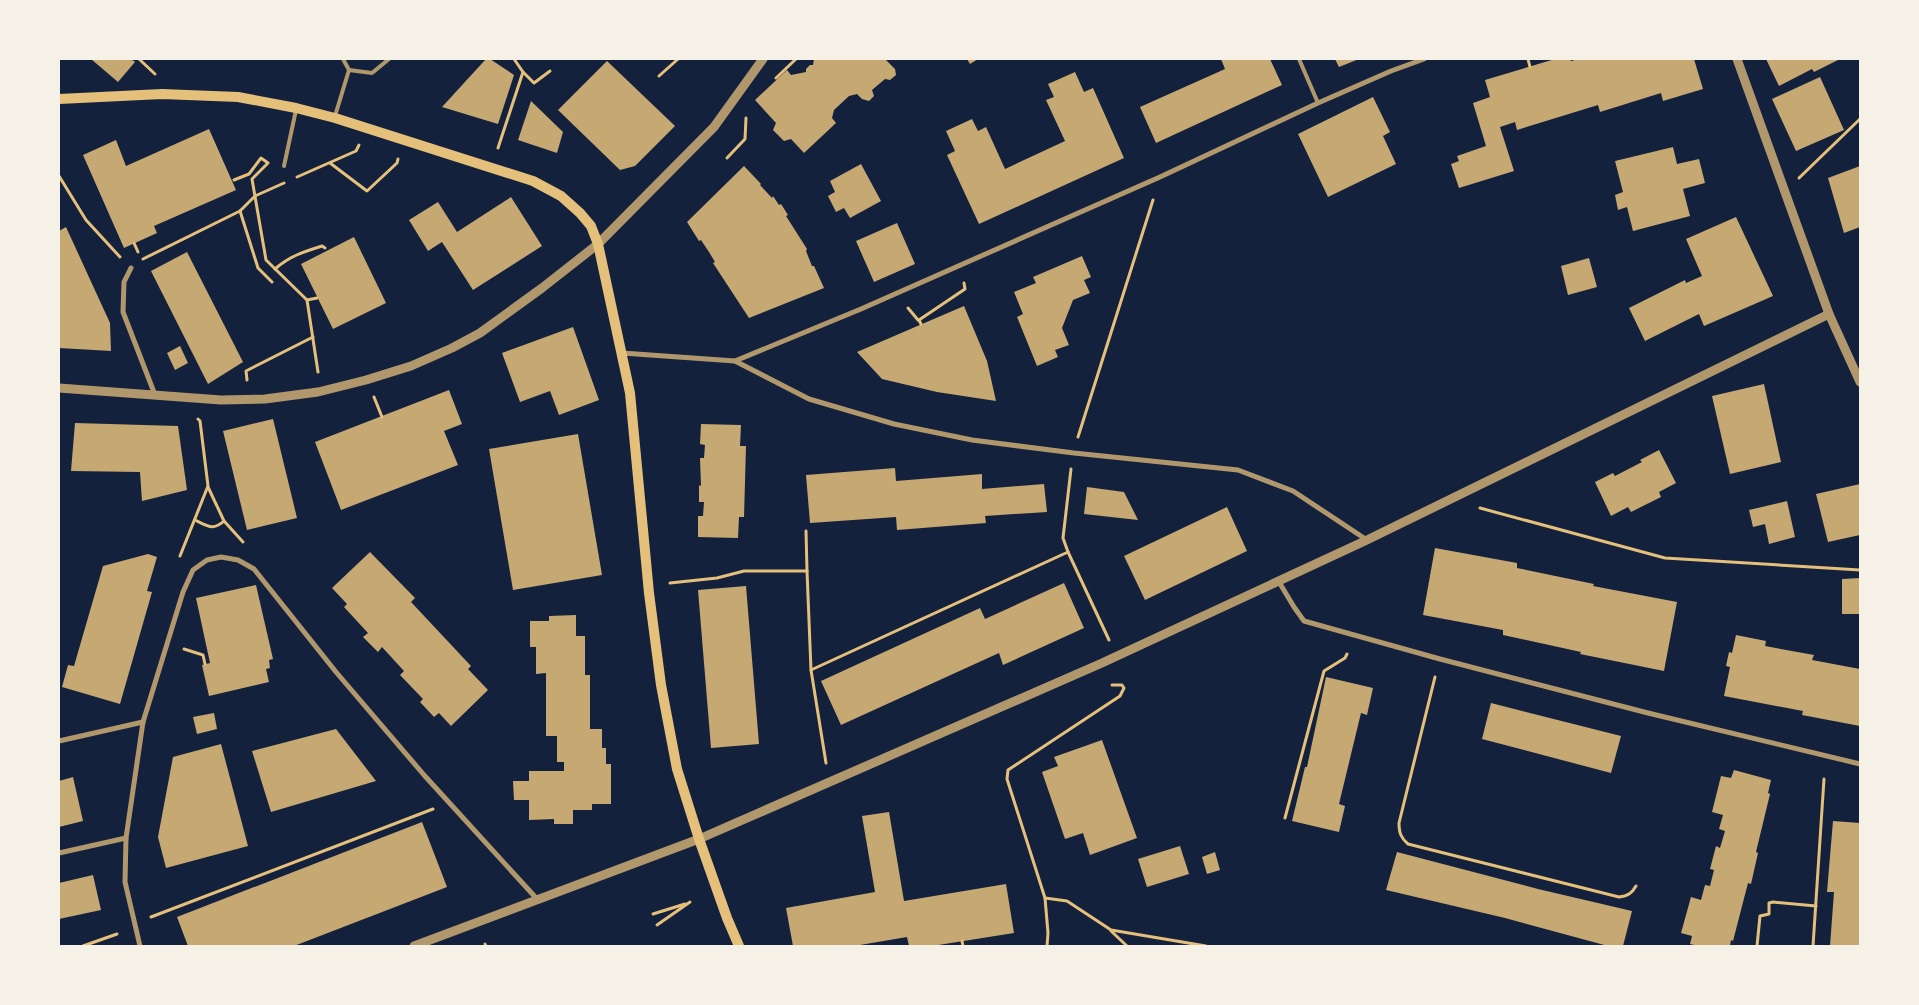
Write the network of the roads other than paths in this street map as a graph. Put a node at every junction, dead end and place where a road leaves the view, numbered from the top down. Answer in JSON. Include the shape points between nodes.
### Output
{"nodes":[{"id":1,"x":343,"y":59,"type":"edge"},
{"id":2,"x":389,"y":59,"type":"edge"},
{"id":3,"x":763,"y":59,"type":"edge"},
{"id":4,"x":1299,"y":59,"type":"edge"},
{"id":5,"x":1424,"y":59,"type":"edge"},
{"id":6,"x":1737,"y":59,"type":"edge"},
{"id":7,"x":349,"y":70,"type":"junction"},
{"id":8,"x":59,"y":100,"type":"edge"},
{"id":9,"x":1318,"y":103,"type":"junction"},
{"id":10,"x":296,"y":108,"type":"junction"},
{"id":11,"x":335,"y":118,"type":"junction"},
{"id":12,"x":284,"y":166,"type":"dead end"},
{"id":13,"x":598,"y":244,"type":"junction"},
{"id":14,"x":131,"y":268,"type":"road end"},
{"id":15,"x":1829,"y":314,"type":"junction"},
{"id":16,"x":622,"y":353,"type":"junction"},
{"id":17,"x":735,"y":362,"type":"junction"},
{"id":18,"x":1860,"y":382,"type":"edge"},
{"id":19,"x":59,"y":388,"type":"edge"},
{"id":20,"x":155,"y":395,"type":"junction"},
{"id":21,"x":1367,"y":540,"type":"junction"},
{"id":22,"x":1280,"y":582,"type":"junction"},
{"id":23,"x":143,"y":722,"type":"junction"},
{"id":24,"x":59,"y":741,"type":"edge"},
{"id":25,"x":1860,"y":764,"type":"edge"},
{"id":26,"x":126,"y":838,"type":"junction"},
{"id":27,"x":699,"y":839,"type":"junction"},
{"id":28,"x":59,"y":853,"type":"edge"},
{"id":29,"x":537,"y":899,"type":"junction"},
{"id":30,"x":140,"y":946,"type":"edge"},
{"id":31,"x":414,"y":946,"type":"edge"},
{"id":32,"x":739,"y":946,"type":"edge"}],
"edges":[{"from":1,"to":7,"type":"lane"},
{"from":2,"to":7,"type":"lane","via":[[372,73]]},
{"from":3,"to":13,"type":"street","via":[[714,127]]},
{"from":4,"to":9,"type":"lane"},
{"from":5,"to":9,"type":"street"},
{"from":6,"to":15,"type":"street"},
{"from":7,"to":11,"type":"lane"},
{"from":8,"to":10,"type":"main road","via":[[162,94],[238,97]]},
{"from":9,"to":17,"type":"street","via":[[1160,178]]},
{"from":10,"to":11,"type":"main road"},
{"from":10,"to":12,"type":"lane"},
{"from":11,"to":13,"type":"main road","via":[[548,188],[580,212],[591,226]]},
{"from":13,"to":16,"type":"main road"},
{"from":13,"to":20,"type":"street","via":[[480,333],[411,366],[318,392],[265,399],[221,400]]},
{"from":14,"to":20,"type":"street","via":[[124,282],[123,312]]},
{"from":15,"to":18,"type":"street"},
{"from":15,"to":21,"type":"street"},
{"from":16,"to":17,"type":"street"},
{"from":16,"to":27,"type":"main road","via":[[630,393],[661,685],[677,769]]},
{"from":17,"to":21,"type":"street","via":[[809,399],[904,426],[972,440],[1238,470],[1293,491]]},
{"from":19,"to":20,"type":"street"},
{"from":21,"to":22,"type":"street"},
{"from":22,"to":25,"type":"street","via":[[1304,621],[1648,713]]},
{"from":22,"to":27,"type":"street"},
{"from":23,"to":24,"type":"street"},
{"from":23,"to":26,"type":"street"},
{"from":23,"to":29,"type":"street","via":[[183,592],[193,570],[207,560],[221,557],[238,560],[254,569],[424,775]]},
{"from":26,"to":28,"type":"street"},
{"from":26,"to":30,"type":"street","via":[[125,882]]},
{"from":27,"to":29,"type":"street"},
{"from":27,"to":32,"type":"main road"},
{"from":29,"to":31,"type":"street"}]}
